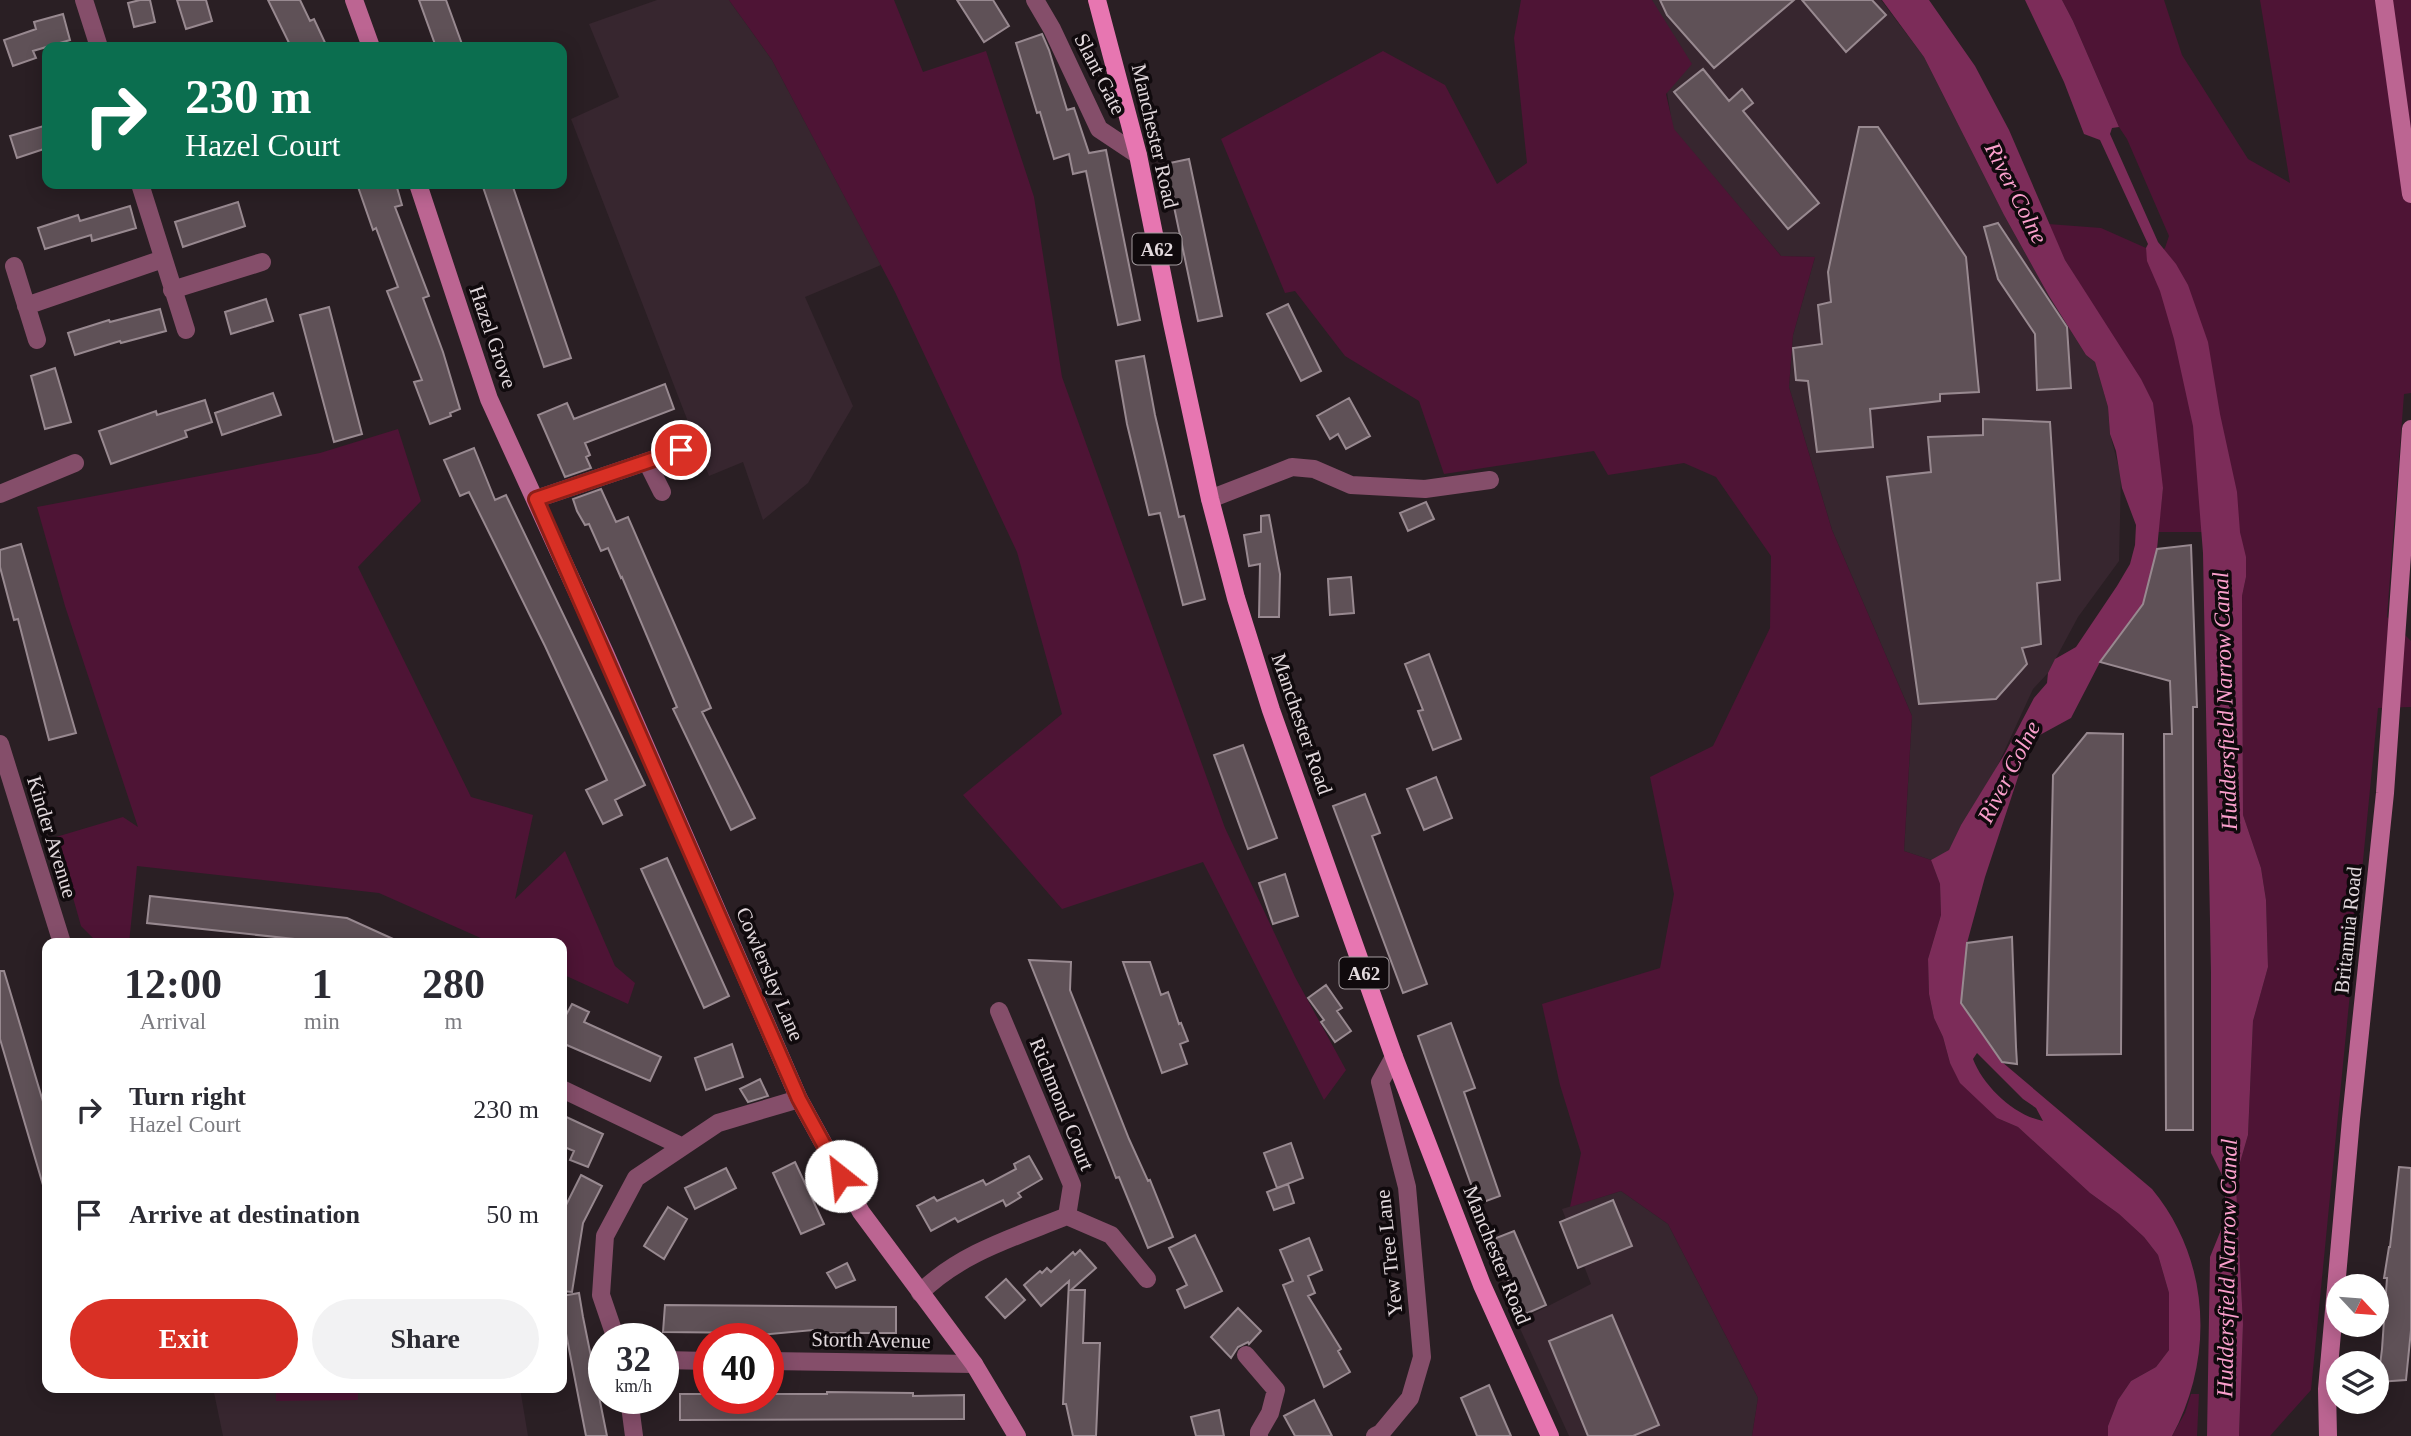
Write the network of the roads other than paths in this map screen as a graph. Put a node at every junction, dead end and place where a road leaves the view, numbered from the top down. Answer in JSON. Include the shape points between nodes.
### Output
{"nodes":[{"id":1,"x":84,"y":0,"type":"edge"},
{"id":2,"x":354,"y":0,"type":"edge"},
{"id":3,"x":1035,"y":0,"type":"edge"},
{"id":4,"x":1097,"y":0,"type":"edge"},
{"id":5,"x":2384,"y":0,"type":"edge"},
{"id":6,"x":97,"y":42,"type":"edge"},
{"id":7,"x":369,"y":42,"type":"edge"},
{"id":8,"x":1138,"y":155,"type":"junction"},
{"id":9,"x":142,"y":189,"type":"edge"},
{"id":10,"x":420,"y":189,"type":"edge"},
{"id":11,"x":2411,"y":194,"type":"edge"},
{"id":12,"x":163,"y":259,"type":"junction"},
{"id":13,"x":262,"y":262,"type":"dead end"},
{"id":14,"x":14,"y":266,"type":"dead end"},
{"id":15,"x":172,"y":290,"type":"junction"},
{"id":16,"x":26,"y":306,"type":"junction"},
{"id":17,"x":186,"y":330,"type":"dead end"},
{"id":18,"x":37,"y":340,"type":"dead end"},
{"id":19,"x":2411,"y":429,"type":"edge"},
{"id":20,"x":681,"y":450,"type":"dead end"},
{"id":21,"x":647,"y":462,"type":"junction"},
{"id":22,"x":75,"y":463,"type":"dead end"},
{"id":23,"x":1490,"y":481,"type":"dead end"},
{"id":24,"x":663,"y":492,"type":"dead end"},
{"id":25,"x":0,"y":494,"type":"edge"},
{"id":26,"x":536,"y":499,"type":"junction"},
{"id":27,"x":1210,"y":499,"type":"junction"},
{"id":28,"x":0,"y":744,"type":"edge"},
{"id":29,"x":60,"y":938,"type":"edge"},
{"id":30,"x":999,"y":1012,"type":"dead end"},
{"id":31,"x":1394,"y":1057,"type":"junction"},
{"id":32,"x":567,"y":1091,"type":"edge"},
{"id":33,"x":799,"y":1099,"type":"junction"},
{"id":34,"x":681,"y":1146,"type":"junction"},
{"id":35,"x":1067,"y":1216,"type":"junction"},
{"id":36,"x":1147,"y":1279,"type":"dead end"},
{"id":37,"x":920,"y":1293,"type":"junction"},
{"id":38,"x":611,"y":1323,"type":"edge"},
{"id":39,"x":1246,"y":1355,"type":"dead end"},
{"id":40,"x":784,"y":1361,"type":"edge"},
{"id":41,"x":974,"y":1364,"type":"junction"},
{"id":42,"x":631,"y":1414,"type":"edge"},
{"id":43,"x":634,"y":1436,"type":"edge"},
{"id":44,"x":1017,"y":1436,"type":"edge"},
{"id":45,"x":1259,"y":1436,"type":"edge"},
{"id":46,"x":1375,"y":1436,"type":"edge"},
{"id":47,"x":1550,"y":1436,"type":"edge"},
{"id":48,"x":2328,"y":1436,"type":"edge"}],
"edges":[{"from":1,"to":6,"type":"street"},
{"from":2,"to":7,"type":"street"},
{"from":3,"to":8,"type":"street","name":"Slant Gate","via":[[1099,129]]},
{"from":4,"to":8,"type":"main road","name":"Manchester Road","number":"A62"},
{"from":5,"to":11,"type":"street"},
{"from":8,"to":27,"type":"main road","name":"Manchester Road","number":"A62"},
{"from":9,"to":12,"type":"street"},
{"from":10,"to":26,"type":"street","name":"Hazel Grove","via":[[489,399]]},
{"from":12,"to":15,"type":"street"},
{"from":12,"to":16,"type":"street"},
{"from":13,"to":15,"type":"street"},
{"from":14,"to":16,"type":"street"},
{"from":15,"to":17,"type":"street"},
{"from":16,"to":18,"type":"street"},
{"from":19,"to":48,"type":"street","name":"Britannia Road","via":[[2385,793],[2327,1389]]},
{"from":20,"to":21,"type":"street"},
{"from":21,"to":24,"type":"street"},
{"from":21,"to":26,"type":"street"},
{"from":22,"to":25,"type":"street"},
{"from":23,"to":27,"type":"street","via":[[1425,489],[1351,485],[1314,469],[1292,467]]},
{"from":26,"to":33,"type":"street","name":"Cowlersley Lane"},
{"from":27,"to":31,"type":"main road","name":"Manchester Road","number":"A62","via":[[1271,710]]},
{"from":28,"to":29,"type":"street","name":"Kinder Avenue"},
{"from":30,"to":35,"type":"street","name":"Richmond Court","via":[[1072,1185]]},
{"from":31,"to":46,"type":"street","name":"Yew Tree Lane","via":[[1380,1082],[1406,1187],[1422,1357],[1410,1398]]},
{"from":31,"to":47,"type":"main road","name":"Manchester Road","number":"A62","via":[[1482,1285]]},
{"from":32,"to":34,"type":"street"},
{"from":33,"to":34,"type":"street","via":[[718,1123]]},
{"from":33,"to":37,"type":"street","name":"Cowlersley Lane","via":[[861,1212]]},
{"from":34,"to":38,"type":"street","via":[[636,1178],[605,1236],[601,1295]]},
{"from":35,"to":36,"type":"street","via":[[1111,1235]]},
{"from":35,"to":37,"type":"street","via":[[971,1255]]},
{"from":37,"to":41,"type":"street","name":"Cowlersley Lane"},
{"from":39,"to":45,"type":"street","via":[[1276,1390]]},
{"from":40,"to":41,"type":"street","name":"Storth Avenue"},
{"from":41,"to":44,"type":"street","name":"Cowlersley Lane"},
{"from":42,"to":43,"type":"street"}]}
